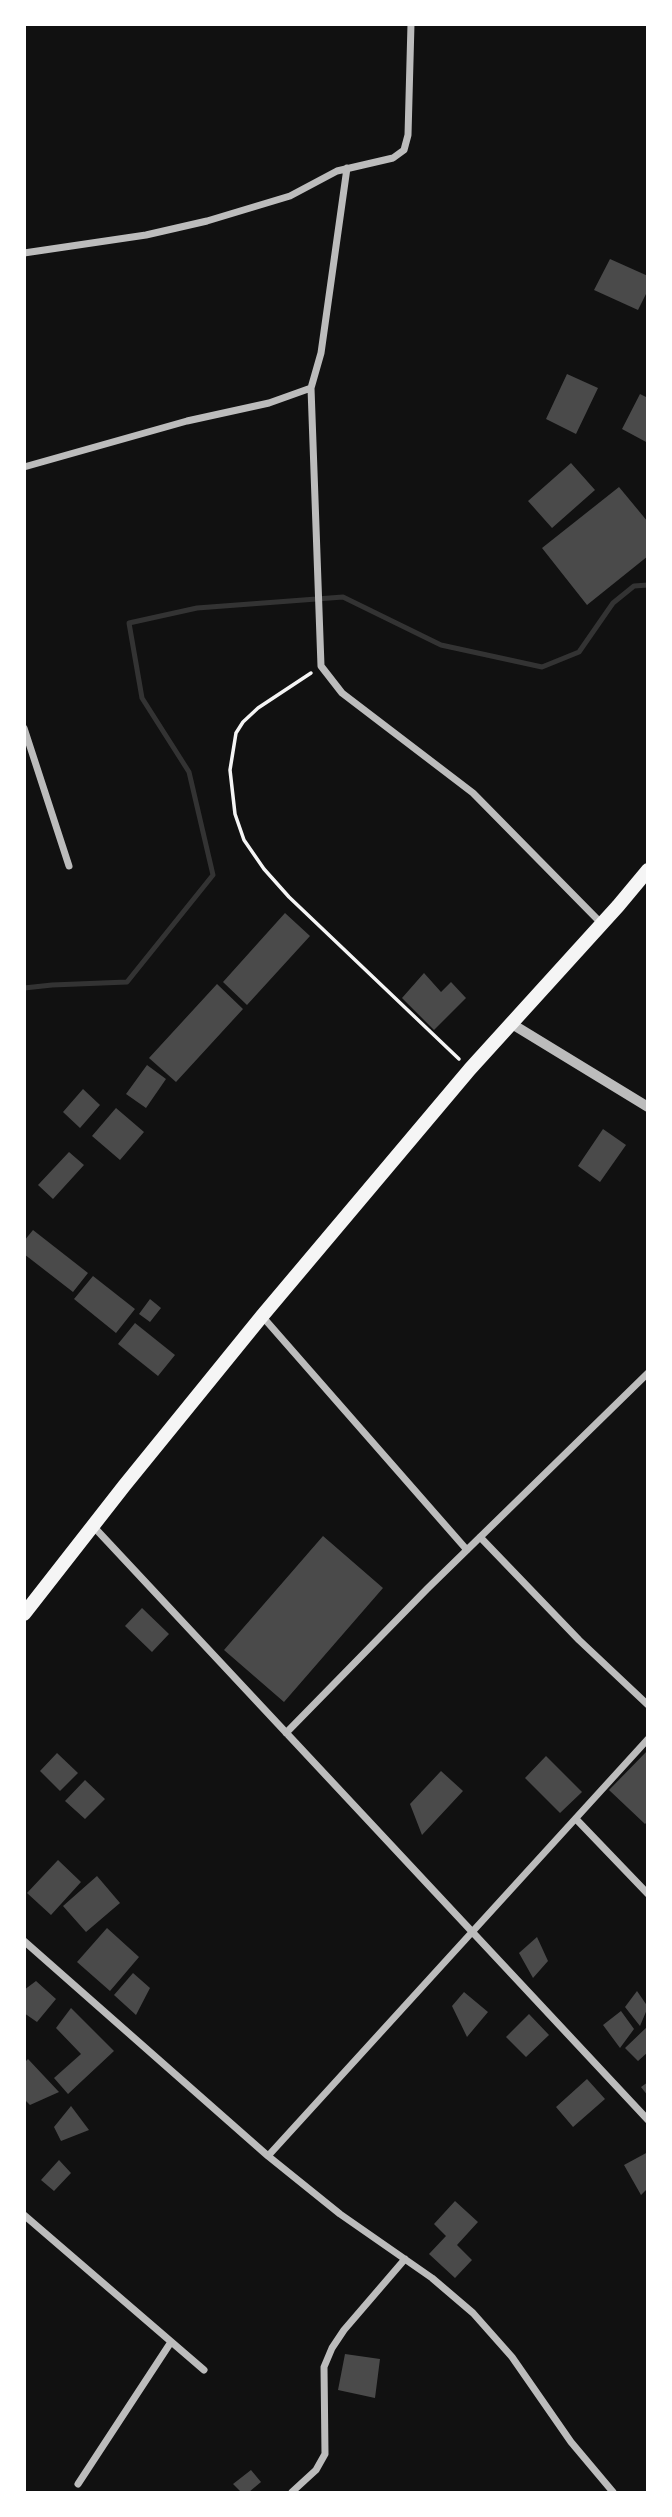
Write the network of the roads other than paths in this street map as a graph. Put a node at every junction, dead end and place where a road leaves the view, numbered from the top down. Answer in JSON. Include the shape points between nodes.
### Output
{"nodes":[{"id":1,"x":411,"y":24,"type":"edge"},
{"id":2,"x":347,"y":168,"type":"junction"},
{"id":3,"x":24,"y":253,"type":"edge"},
{"id":4,"x":311,"y":388,"type":"junction"},
{"id":5,"x":24,"y":467,"type":"edge"},
{"id":6,"x":24,"y":727,"type":"edge"},
{"id":7,"x":69,"y":866,"type":"dead end"},
{"id":8,"x":648,"y":870,"type":"edge"},
{"id":9,"x":601,"y":923,"type":"junction"},
{"id":10,"x":512,"y":1024,"type":"junction"},
{"id":11,"x":648,"y":1107,"type":"edge"},
{"id":12,"x":262,"y":1316,"type":"junction"},
{"id":13,"x":648,"y":1373,"type":"edge"},
{"id":14,"x":93,"y":1526,"type":"junction"},
{"id":15,"x":480,"y":1537,"type":"junction"},
{"id":16,"x":467,"y":1550,"type":"junction"},
{"id":17,"x":24,"y":1614,"type":"edge"},
{"id":18,"x":648,"y":1705,"type":"edge"},
{"id":19,"x":286,"y":1733,"type":"junction"},
{"id":20,"x":648,"y":1739,"type":"edge"},
{"id":21,"x":576,"y":1819,"type":"junction"},
{"id":22,"x":648,"y":1894,"type":"edge"},
{"id":23,"x":471,"y":1931,"type":"junction"},
{"id":24,"x":24,"y":1941,"type":"edge"},
{"id":25,"x":648,"y":2120,"type":"edge"},
{"id":26,"x":268,"y":2156,"type":"junction"},
{"id":27,"x":24,"y":2215,"type":"edge"},
{"id":28,"x":405,"y":2259,"type":"junction"},
{"id":29,"x":171,"y":2342,"type":"junction"},
{"id":30,"x":204,"y":2370,"type":"dead end"},
{"id":31,"x":78,"y":2484,"type":"dead end"},
{"id":32,"x":292,"y":2493,"type":"edge"},
{"id":33,"x":613,"y":2493,"type":"edge"}],
"edges":[{"from":1,"to":2,"type":"street","via":[[410,106],[404,150],[393,158]]},
{"from":2,"to":3,"type":"street","via":[[290,196],[207,221]]},
{"from":2,"to":4,"type":"street","via":[[321,353]]},
{"from":4,"to":5,"type":"street"},
{"from":4,"to":9,"type":"street","via":[[321,666],[342,693],[473,793]]},
{"from":6,"to":7,"type":"street"},
{"from":8,"to":9,"type":"main road"},
{"from":9,"to":10,"type":"main road"},
{"from":10,"to":11,"type":"street"},
{"from":10,"to":12,"type":"main road"},
{"from":12,"to":14,"type":"main road"},
{"from":12,"to":16,"type":"street"},
{"from":13,"to":15,"type":"street"},
{"from":14,"to":17,"type":"main road"},
{"from":14,"to":19,"type":"street"},
{"from":15,"to":16,"type":"street"},
{"from":15,"to":18,"type":"street"},
{"from":16,"to":19,"type":"street"},
{"from":19,"to":23,"type":"street"},
{"from":20,"to":21,"type":"street"},
{"from":21,"to":22,"type":"street"},
{"from":21,"to":23,"type":"street"},
{"from":23,"to":25,"type":"street"},
{"from":23,"to":26,"type":"street"},
{"from":24,"to":26,"type":"street"},
{"from":26,"to":28,"type":"street"},
{"from":27,"to":29,"type":"street"},
{"from":28,"to":32,"type":"street","via":[[332,2348],[324,2367],[325,2454]]},
{"from":28,"to":33,"type":"street","via":[[473,2313],[512,2357]]},
{"from":29,"to":30,"type":"street"},
{"from":29,"to":31,"type":"street"}]}
